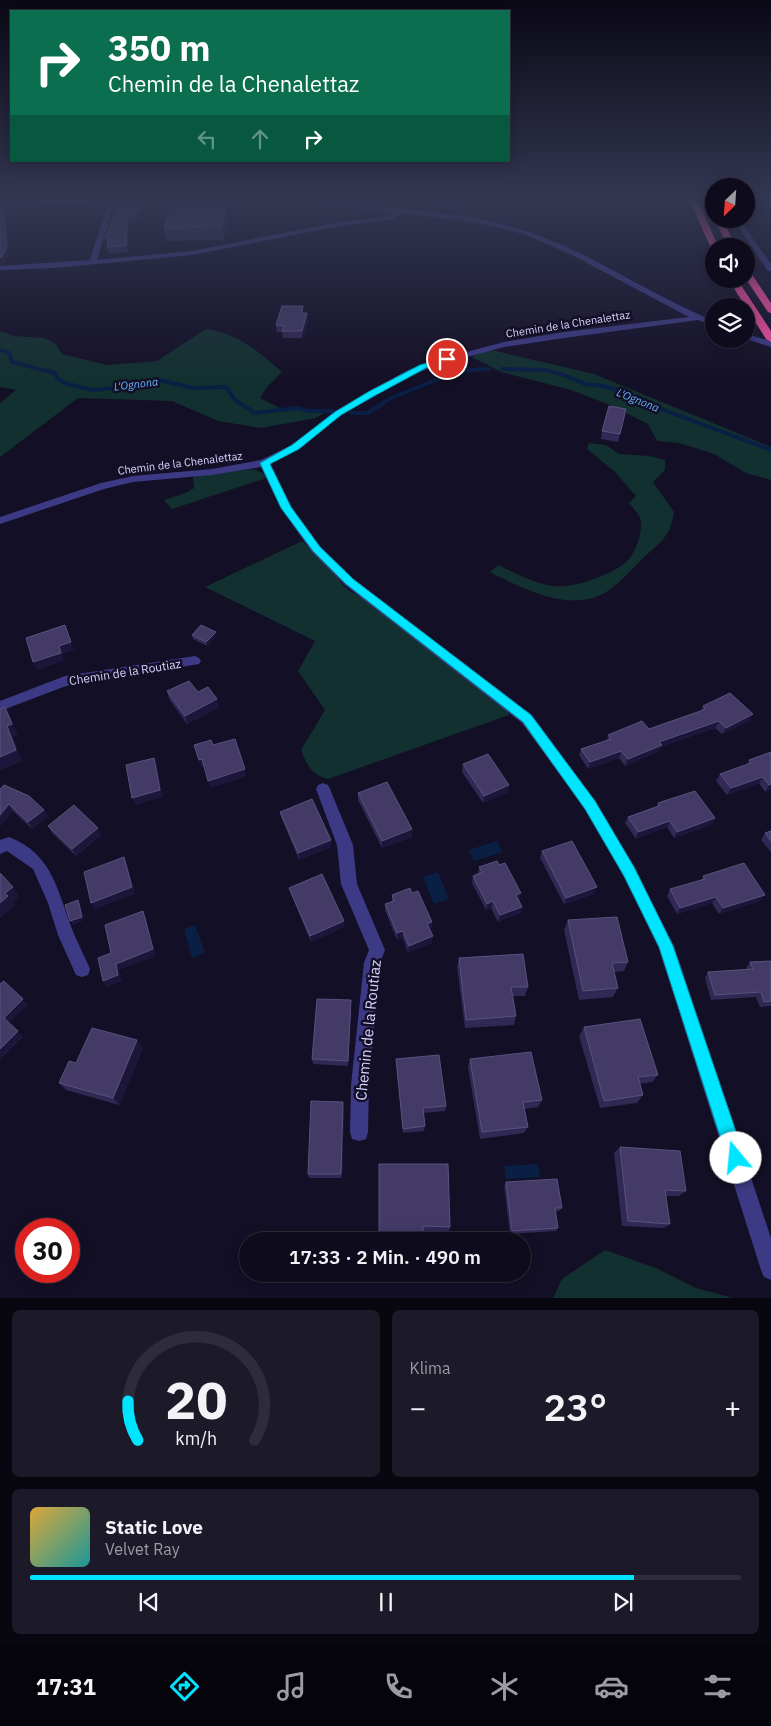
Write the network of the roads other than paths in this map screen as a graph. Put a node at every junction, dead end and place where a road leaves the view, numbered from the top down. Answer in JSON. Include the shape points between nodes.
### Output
{"nodes":[{"id":1,"x":93,"y":262,"type":"joint"},
{"id":2,"x":98,"y":262,"type":"edge"},
{"id":3,"x":590,"y":262,"type":"edge"},
{"id":4,"x":0,"y":268,"type":"edge"},
{"id":5,"x":755,"y":286,"type":"edge"},
{"id":6,"x":738,"y":288,"type":"edge"},
{"id":7,"x":771,"y":310,"type":"edge"},
{"id":8,"x":697,"y":318,"type":"junction"},
{"id":9,"x":705,"y":321,"type":"edge"},
{"id":10,"x":755,"y":339,"type":"edge"},
{"id":11,"x":771,"y":339,"type":"edge"},
{"id":12,"x":771,"y":344,"type":"edge"},
{"id":13,"x":264,"y":463,"type":"junction"},
{"id":14,"x":0,"y":521,"type":"edge"},
{"id":15,"x":195,"y":661,"type":"dead end"},
{"id":16,"x":0,"y":706,"type":"edge"},
{"id":17,"x":323,"y":790,"type":"dead end"},
{"id":18,"x":0,"y":847,"type":"edge"},
{"id":19,"x":82,"y":969,"type":"dead end"},
{"id":20,"x":359,"y":1132,"type":"dead end"},
{"id":21,"x":771,"y":1270,"type":"edge"}],
"edges":[{"from":1,"to":2,"type":"street"},
{"from":1,"to":4,"type":"street"},
{"from":3,"to":8,"type":"street"},
{"from":5,"to":7,"type":"highway"},
{"from":6,"to":11,"type":"highway"},
{"from":8,"to":9,"type":"street"},
{"from":8,"to":13,"type":"street","name":"Chemin de la Chenalettaz","via":[[504,345],[423,366],[338,413],[296,447]]},
{"from":10,"to":12,"type":"street"},
{"from":13,"to":14,"type":"street","name":"Chemin de la Chenalettaz","via":[[101,486]]},
{"from":13,"to":21,"type":"street","via":[[286,508],[316,549],[349,582],[527,719],[590,805],[629,872],[666,946]]},
{"from":15,"to":16,"type":"street","name":"Chemin de la Routiaz","via":[[65,681]]},
{"from":17,"to":20,"type":"street","name":"Chemin de la Routiaz","via":[[345,845],[349,884],[377,950],[372,963],[360,1085]]},
{"from":18,"to":19,"type":"street","via":[[9,844],[38,864]]}]}
